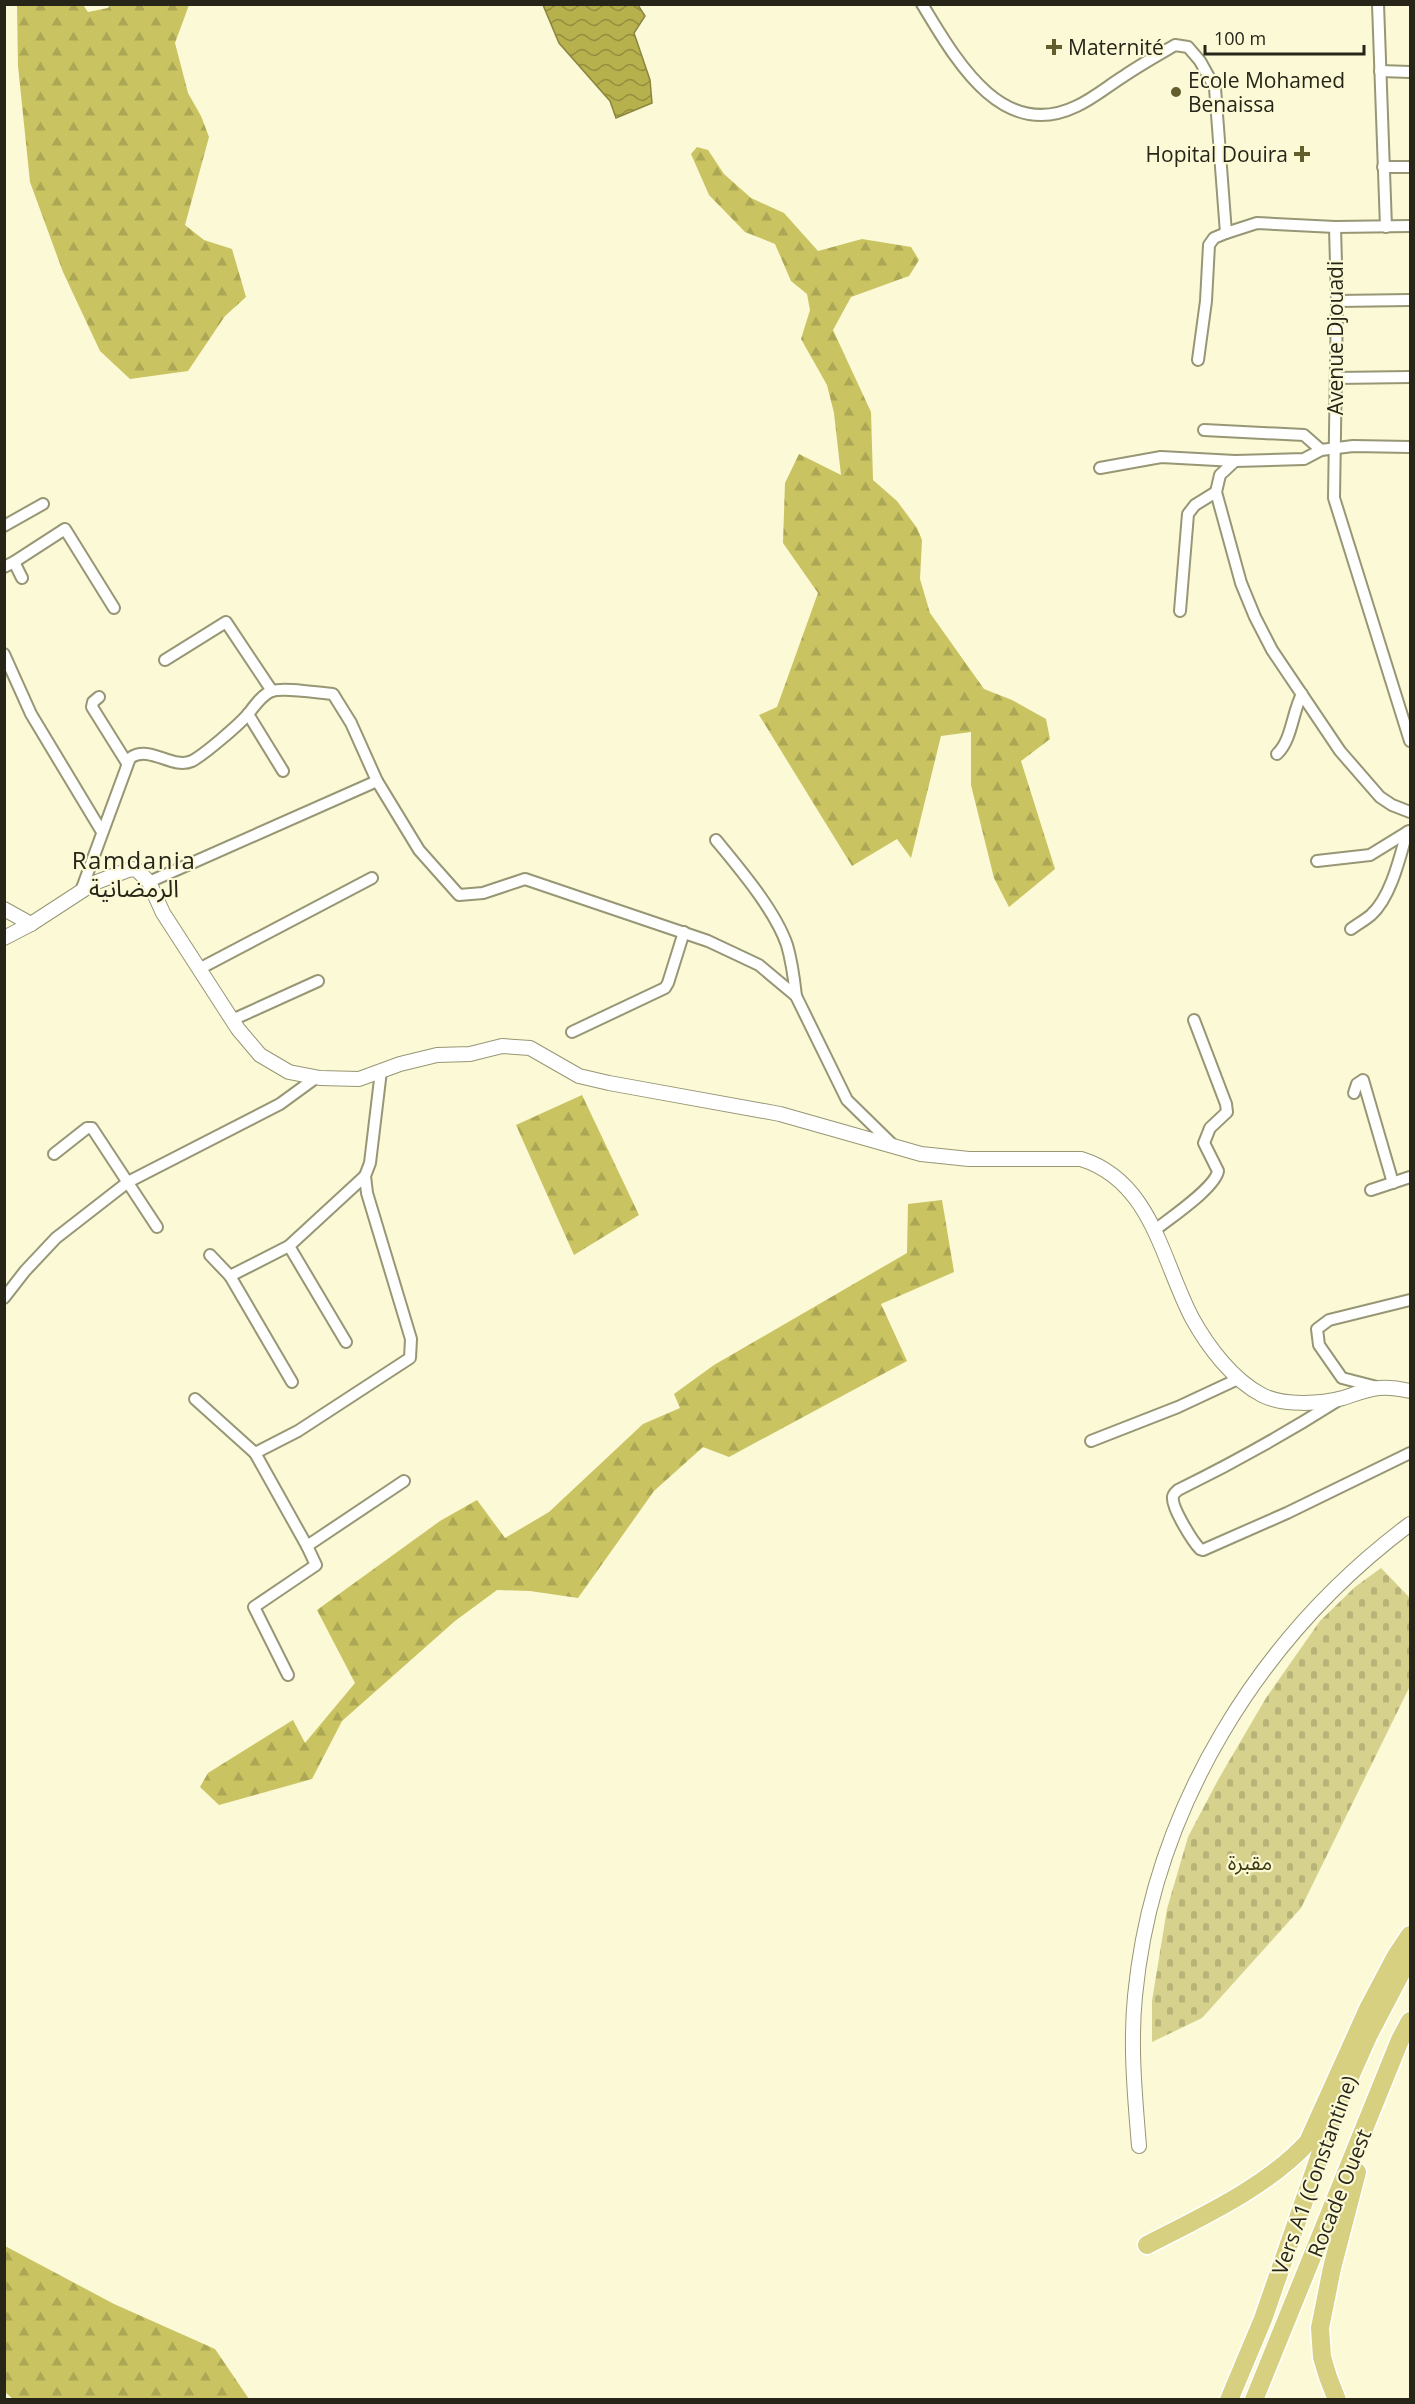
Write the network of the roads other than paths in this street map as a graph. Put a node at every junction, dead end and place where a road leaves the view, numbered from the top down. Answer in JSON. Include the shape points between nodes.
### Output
{"nodes":[{"id":1,"x":922,"y":4,"type":"edge"},
{"id":2,"x":1378,"y":4,"type":"edge"},
{"id":3,"x":1380,"y":72,"type":"junction"},
{"id":4,"x":1410,"y":72,"type":"edge"},
{"id":5,"x":1383,"y":167,"type":"junction"},
{"id":6,"x":1410,"y":167,"type":"edge"},
{"id":7,"x":1410,"y":226,"type":"edge"},
{"id":8,"x":1335,"y":227,"type":"junction"},
{"id":9,"x":1386,"y":227,"type":"junction"},
{"id":10,"x":1226,"y":233,"type":"junction"},
{"id":11,"x":1410,"y":300,"type":"edge"},
{"id":12,"x":1337,"y":301,"type":"junction"},
{"id":13,"x":1198,"y":360,"type":"dead end"},
{"id":14,"x":1410,"y":377,"type":"edge"},
{"id":15,"x":1336,"y":378,"type":"junction"},
{"id":16,"x":1204,"y":430,"type":"dead end"},
{"id":17,"x":1410,"y":447,"type":"edge"},
{"id":18,"x":1334,"y":448,"type":"junction"},
{"id":19,"x":1321,"y":450,"type":"junction"},
{"id":20,"x":1235,"y":461,"type":"junction"},
{"id":21,"x":1100,"y":468,"type":"dead end"},
{"id":22,"x":1215,"y":492,"type":"junction"},
{"id":23,"x":43,"y":504,"type":"dead end"},
{"id":24,"x":4,"y":526,"type":"edge"},
{"id":25,"x":9,"y":564,"type":"edge"},
{"id":26,"x":22,"y":578,"type":"dead end"},
{"id":27,"x":114,"y":608,"type":"dead end"},
{"id":28,"x":1180,"y":611,"type":"dead end"},
{"id":29,"x":6,"y":659,"type":"edge"},
{"id":30,"x":165,"y":660,"type":"dead end"},
{"id":31,"x":272,"y":691,"type":"junction"},
{"id":32,"x":1302,"y":694,"type":"junction"},
{"id":33,"x":99,"y":697,"type":"dead end"},
{"id":34,"x":248,"y":714,"type":"junction"},
{"id":35,"x":1410,"y":741,"type":"edge"},
{"id":36,"x":1277,"y":754,"type":"dead end"},
{"id":37,"x":127,"y":763,"type":"junction"},
{"id":38,"x":283,"y":771,"type":"dead end"},
{"id":39,"x":376,"y":781,"type":"junction"},
{"id":40,"x":1410,"y":812,"type":"edge"},
{"id":41,"x":1409,"y":831,"type":"edge"},
{"id":42,"x":102,"y":832,"type":"junction"},
{"id":43,"x":716,"y":840,"type":"dead end"},
{"id":44,"x":1317,"y":861,"type":"dead end"},
{"id":45,"x":372,"y":878,"type":"dead end"},
{"id":46,"x":149,"y":882,"type":"junction"},
{"id":47,"x":81,"y":891,"type":"junction"},
{"id":48,"x":4,"y":909,"type":"edge"},
{"id":49,"x":31,"y":924,"type":"junction"},
{"id":50,"x":1351,"y":929,"type":"dead end"},
{"id":51,"x":684,"y":932,"type":"junction"},
{"id":52,"x":4,"y":938,"type":"edge"},
{"id":53,"x":200,"y":969,"type":"junction"},
{"id":54,"x":318,"y":981,"type":"dead end"},
{"id":55,"x":796,"y":996,"type":"junction"},
{"id":56,"x":232,"y":1020,"type":"junction"},
{"id":57,"x":1194,"y":1020,"type":"dead end"},
{"id":58,"x":572,"y":1032,"type":"dead end"},
{"id":59,"x":381,"y":1071,"type":"junction"},
{"id":60,"x":317,"y":1077,"type":"junction"},
{"id":61,"x":1354,"y":1093,"type":"dead end"},
{"id":62,"x":896,"y":1147,"type":"junction"},
{"id":63,"x":54,"y":1154,"type":"dead end"},
{"id":64,"x":365,"y":1176,"type":"junction"},
{"id":65,"x":1410,"y":1177,"type":"edge"},
{"id":66,"x":128,"y":1182,"type":"junction"},
{"id":67,"x":1393,"y":1183,"type":"junction"},
{"id":68,"x":1371,"y":1190,"type":"dead end"},
{"id":69,"x":157,"y":1227,"type":"dead end"},
{"id":70,"x":1155,"y":1230,"type":"junction"},
{"id":71,"x":289,"y":1246,"type":"junction"},
{"id":72,"x":210,"y":1255,"type":"dead end"},
{"id":73,"x":230,"y":1276,"type":"junction"},
{"id":74,"x":4,"y":1298,"type":"edge"},
{"id":75,"x":1410,"y":1300,"type":"edge"},
{"id":76,"x":346,"y":1342,"type":"dead end"},
{"id":77,"x":1238,"y":1378,"type":"junction"},
{"id":78,"x":292,"y":1382,"type":"dead end"},
{"id":79,"x":1379,"y":1388,"type":"junction"},
{"id":80,"x":1410,"y":1391,"type":"edge"},
{"id":81,"x":1341,"y":1398,"type":"junction"},
{"id":82,"x":195,"y":1399,"type":"dead end"},
{"id":83,"x":1091,"y":1441,"type":"dead end"},
{"id":84,"x":255,"y":1453,"type":"junction"},
{"id":85,"x":1410,"y":1453,"type":"edge"},
{"id":86,"x":404,"y":1481,"type":"dead end"},
{"id":87,"x":1410,"y":1524,"type":"edge"},
{"id":88,"x":307,"y":1546,"type":"junction"},
{"id":89,"x":288,"y":1675,"type":"dead end"},
{"id":90,"x":1410,"y":1935,"type":"edge"},
{"id":91,"x":1410,"y":1956,"type":"edge"},
{"id":92,"x":1410,"y":2021,"type":"edge"},
{"id":93,"x":1372,"y":2108,"type":"junction"},
{"id":94,"x":1139,"y":2146,"type":"dead end"},
{"id":95,"x":1147,"y":2245,"type":"dead end"},
{"id":96,"x":1229,"y":2400,"type":"edge"},
{"id":97,"x":1254,"y":2400,"type":"edge"},
{"id":98,"x":1338,"y":2400,"type":"edge"}],
"edges":[{"from":1,"to":10,"type":"street","via":[[942,37],[986,93],[1008,109],[1033,115],[1075,107],[1175,45],[1188,47],[1215,88]]},
{"from":2,"to":3,"type":"street"},
{"from":3,"to":4,"type":"street"},
{"from":3,"to":5,"type":"street"},
{"from":5,"to":6,"type":"street"},
{"from":5,"to":9,"type":"street"},
{"from":7,"to":9,"type":"street"},
{"from":8,"to":9,"type":"street"},
{"from":8,"to":10,"type":"street","via":[[1257,223]]},
{"from":8,"to":12,"type":"street","name":"Avenue Djouadi"},
{"from":10,"to":13,"type":"street","via":[[1209,245]]},
{"from":11,"to":12,"type":"street"},
{"from":12,"to":15,"type":"street","name":"Avenue Djouadi"},
{"from":14,"to":15,"type":"street"},
{"from":15,"to":18,"type":"street","name":"Avenue Djouadi"},
{"from":16,"to":19,"type":"street","via":[[1304,435]]},
{"from":17,"to":18,"type":"street"},
{"from":18,"to":19,"type":"street"},
{"from":18,"to":35,"type":"street","name":"Avenue Djouadi","via":[[1334,498]]},
{"from":19,"to":20,"type":"street","via":[[1304,459]]},
{"from":20,"to":21,"type":"street","via":[[1161,457]]},
{"from":20,"to":22,"type":"street","via":[[1220,475]]},
{"from":22,"to":28,"type":"street","via":[[1188,514]]},
{"from":22,"to":32,"type":"street","via":[[1255,617]]},
{"from":23,"to":24,"type":"street"},
{"from":25,"to":26,"type":"street"},
{"from":25,"to":27,"type":"street","via":[[65,529]]},
{"from":29,"to":42,"type":"street","via":[[31,714]]},
{"from":30,"to":31,"type":"street","via":[[226,622]]},
{"from":31,"to":34,"type":"street"},
{"from":31,"to":39,"type":"street","via":[[333,694],[351,723]]},
{"from":32,"to":36,"type":"street","via":[[1287,742]]},
{"from":32,"to":40,"type":"street","via":[[1365,782],[1392,805]]},
{"from":33,"to":37,"type":"street","via":[[92,707]]},
{"from":34,"to":37,"type":"street","via":[[190,762],[139,753]]},
{"from":34,"to":38,"type":"street"},
{"from":37,"to":42,"type":"street"},
{"from":39,"to":46,"type":"street"},
{"from":39,"to":51,"type":"street","via":[[419,850],[459,895],[525,879]]},
{"from":41,"to":44,"type":"street","via":[[1370,855]]},
{"from":41,"to":50,"type":"street","via":[[1380,902],[1371,915]]},
{"from":42,"to":47,"type":"street"},
{"from":43,"to":55,"type":"street","via":[[751,885],[786,942]]},
{"from":45,"to":53,"type":"street"},
{"from":46,"to":47,"type":"street","via":[[131,869]]},
{"from":46,"to":53,"type":"street","via":[[163,913]]},
{"from":47,"to":49,"type":"street"},
{"from":48,"to":49,"type":"street"},
{"from":49,"to":52,"type":"street"},
{"from":51,"to":55,"type":"street","via":[[759,965]]},
{"from":51,"to":58,"type":"street","via":[[664,988]]},
{"from":53,"to":56,"type":"street"},
{"from":54,"to":56,"type":"street"},
{"from":55,"to":62,"type":"street","via":[[847,1100]]},
{"from":56,"to":60,"type":"street","via":[[260,1054],[289,1072]]},
{"from":57,"to":70,"type":"street","via":[[1226,1104],[1227,1112],[1210,1128],[1204,1143],[1218,1171],[1202,1192]]},
{"from":59,"to":60,"type":"street","via":[[359,1079]]},
{"from":59,"to":62,"type":"street","via":[[437,1055],[470,1054],[502,1046],[530,1048],[579,1076],[780,1114]]},
{"from":59,"to":64,"type":"street"},
{"from":60,"to":66,"type":"street","via":[[280,1104]]},
{"from":61,"to":67,"type":"street","via":[[1363,1080]]},
{"from":62,"to":70,"type":"street","via":[[969,1159],[1081,1160],[1096,1164],[1119,1180]]},
{"from":63,"to":66,"type":"street","via":[[91,1128]]},
{"from":64,"to":71,"type":"street"},
{"from":64,"to":84,"type":"street","via":[[411,1339],[410,1358],[298,1431]]},
{"from":65,"to":67,"type":"street"},
{"from":66,"to":69,"type":"street"},
{"from":66,"to":74,"type":"street","via":[[56,1238]]},
{"from":67,"to":68,"type":"street"},
{"from":70,"to":77,"type":"street","via":[[1192,1319]]},
{"from":71,"to":73,"type":"street"},
{"from":71,"to":76,"type":"street"},
{"from":72,"to":73,"type":"street"},
{"from":73,"to":78,"type":"street"},
{"from":75,"to":79,"type":"street","via":[[1329,1320],[1317,1329],[1319,1346],[1342,1378]]},
{"from":77,"to":81,"type":"street","via":[[1277,1400],[1295,1403]]},
{"from":77,"to":83,"type":"street","via":[[1178,1407]]},
{"from":79,"to":80,"type":"street"},
{"from":79,"to":81,"type":"street"},
{"from":81,"to":85,"type":"street","via":[[1174,1494],[1177,1513],[1200,1549],[1256,1528]]},
{"from":82,"to":84,"type":"street"},
{"from":84,"to":88,"type":"street"},
{"from":86,"to":88,"type":"street"},
{"from":87,"to":94,"type":"street","via":[[1337,1585],[1265,1666],[1222,1732],[1171,1834],[1145,1933],[1135,1997]]},
{"from":88,"to":89,"type":"street","via":[[316,1565],[254,1607]]},
{"from":90,"to":95,"type":"highway","via":[[1368,2009],[1308,2142],[1260,2182]]},
{"from":91,"to":96,"type":"highway","name":"Vers A1 (Constantine)","via":[[1337,2106],[1263,2319]]},
{"from":92,"to":93,"type":"highway","name":"Rocade Ouest"},
{"from":93,"to":97,"type":"highway","name":"Rocade Ouest"},
{"from":93,"to":98,"type":"highway","via":[[1320,2328],[1322,2357]]}]}
